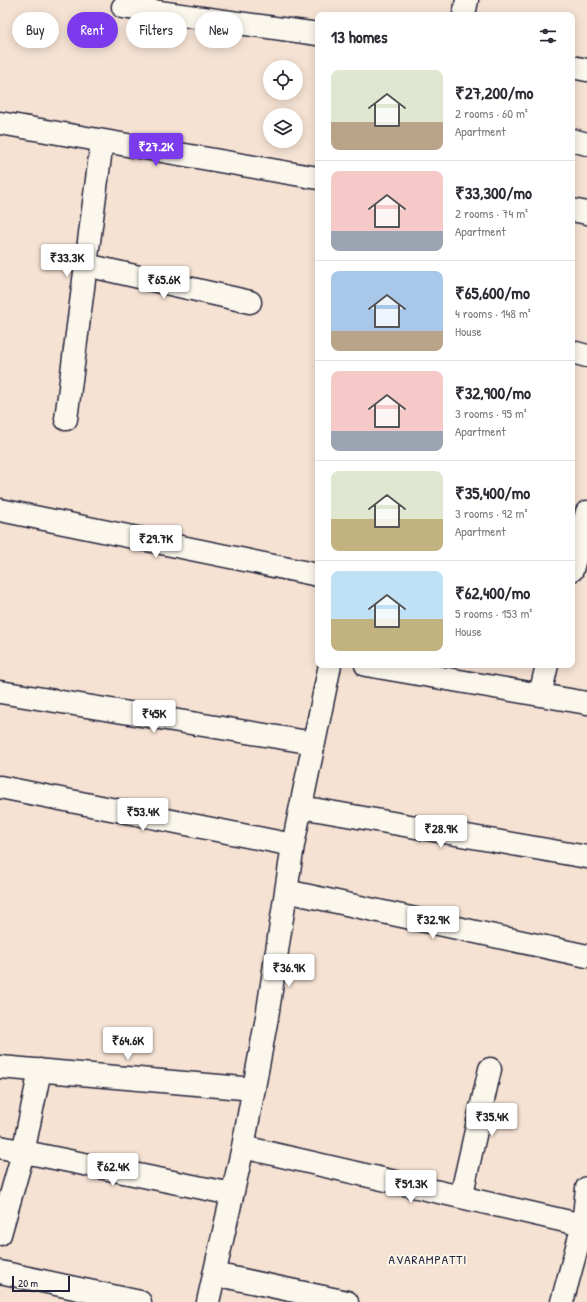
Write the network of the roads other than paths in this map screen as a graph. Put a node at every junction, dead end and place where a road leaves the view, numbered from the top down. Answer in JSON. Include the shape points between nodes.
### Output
{"nodes":[{"id":1,"x":467,"y":0,"type":"edge"},
{"id":2,"x":123,"y":7,"type":"dead end"},
{"id":3,"x":465,"y":12,"type":"edge"},
{"id":4,"x":315,"y":34,"type":"edge"},
{"id":5,"x":575,"y":68,"type":"edge"},
{"id":6,"x":587,"y":70,"type":"edge"},
{"id":7,"x":0,"y":123,"type":"edge"},
{"id":8,"x":102,"y":141,"type":"junction"},
{"id":9,"x":575,"y":141,"type":"edge"},
{"id":10,"x":587,"y":144,"type":"edge"},
{"id":11,"x":315,"y":177,"type":"edge"},
{"id":12,"x":575,"y":211,"type":"edge"},
{"id":13,"x":587,"y":213,"type":"edge"},
{"id":14,"x":86,"y":265,"type":"junction"},
{"id":15,"x":250,"y":302,"type":"dead end"},
{"id":16,"x":575,"y":353,"type":"edge"},
{"id":17,"x":587,"y":356,"type":"edge"},
{"id":18,"x":66,"y":419,"type":"dead end"},
{"id":19,"x":0,"y":510,"type":"edge"},
{"id":20,"x":585,"y":526,"type":"edge"},
{"id":21,"x":575,"y":560,"type":"edge"},
{"id":22,"x":315,"y":574,"type":"edge"},
{"id":23,"x":329,"y":668,"type":"edge"},
{"id":24,"x":384,"y":668,"type":"edge"},
{"id":25,"x":546,"y":668,"type":"edge"},
{"id":26,"x":0,"y":692,"type":"edge"},
{"id":27,"x":540,"y":694,"type":"junction"},
{"id":28,"x":587,"y":702,"type":"edge"},
{"id":29,"x":314,"y":743,"type":"junction"},
{"id":30,"x":0,"y":787,"type":"edge"},
{"id":31,"x":301,"y":807,"type":"junction"},
{"id":32,"x":293,"y":845,"type":"junction"},
{"id":33,"x":587,"y":857,"type":"edge"},
{"id":34,"x":286,"y":891,"type":"junction"},
{"id":35,"x":587,"y":956,"type":"edge"},
{"id":36,"x":0,"y":1066,"type":"edge"},
{"id":37,"x":40,"y":1070,"type":"junction"},
{"id":38,"x":490,"y":1070,"type":"dead end"},
{"id":39,"x":254,"y":1089,"type":"junction"},
{"id":40,"x":0,"y":1147,"type":"edge"},
{"id":41,"x":243,"y":1148,"type":"junction"},
{"id":42,"x":23,"y":1152,"type":"junction"},
{"id":43,"x":587,"y":1188,"type":"edge"},
{"id":44,"x":232,"y":1194,"type":"junction"},
{"id":45,"x":461,"y":1197,"type":"junction"},
{"id":46,"x":585,"y":1226,"type":"edge"},
{"id":47,"x":0,"y":1234,"type":"edge"},
{"id":48,"x":0,"y":1272,"type":"edge"},
{"id":49,"x":214,"y":1274,"type":"junction"},
{"id":50,"x":140,"y":1302,"type":"edge"},
{"id":51,"x":208,"y":1302,"type":"edge"},
{"id":52,"x":347,"y":1302,"type":"edge"},
{"id":53,"x":562,"y":1302,"type":"edge"}],
"edges":[{"from":1,"to":3,"type":"street"},
{"from":2,"to":4,"type":"street"},
{"from":5,"to":6,"type":"street"},
{"from":7,"to":8,"type":"street"},
{"from":8,"to":11,"type":"street"},
{"from":8,"to":14,"type":"street"},
{"from":9,"to":10,"type":"street"},
{"from":12,"to":13,"type":"street"},
{"from":14,"to":15,"type":"street"},
{"from":14,"to":18,"type":"street"},
{"from":16,"to":17,"type":"street"},
{"from":19,"to":22,"type":"street"},
{"from":20,"to":21,"type":"street"},
{"from":23,"to":29,"type":"street"},
{"from":24,"to":27,"type":"street"},
{"from":25,"to":27,"type":"street"},
{"from":26,"to":29,"type":"street"},
{"from":27,"to":28,"type":"street"},
{"from":29,"to":31,"type":"street"},
{"from":30,"to":32,"type":"street"},
{"from":31,"to":32,"type":"street"},
{"from":31,"to":33,"type":"street"},
{"from":32,"to":34,"type":"street"},
{"from":34,"to":35,"type":"street"},
{"from":34,"to":39,"type":"street"},
{"from":36,"to":37,"type":"street"},
{"from":37,"to":39,"type":"street"},
{"from":37,"to":42,"type":"street"},
{"from":38,"to":45,"type":"street"},
{"from":39,"to":41,"type":"street"},
{"from":40,"to":42,"type":"street"},
{"from":41,"to":44,"type":"street"},
{"from":41,"to":45,"type":"street"},
{"from":42,"to":44,"type":"street"},
{"from":42,"to":47,"type":"street"},
{"from":43,"to":46,"type":"street"},
{"from":44,"to":49,"type":"street"},
{"from":45,"to":46,"type":"street"},
{"from":46,"to":53,"type":"street"},
{"from":48,"to":50,"type":"street"},
{"from":49,"to":51,"type":"street"},
{"from":49,"to":52,"type":"street"}]}
